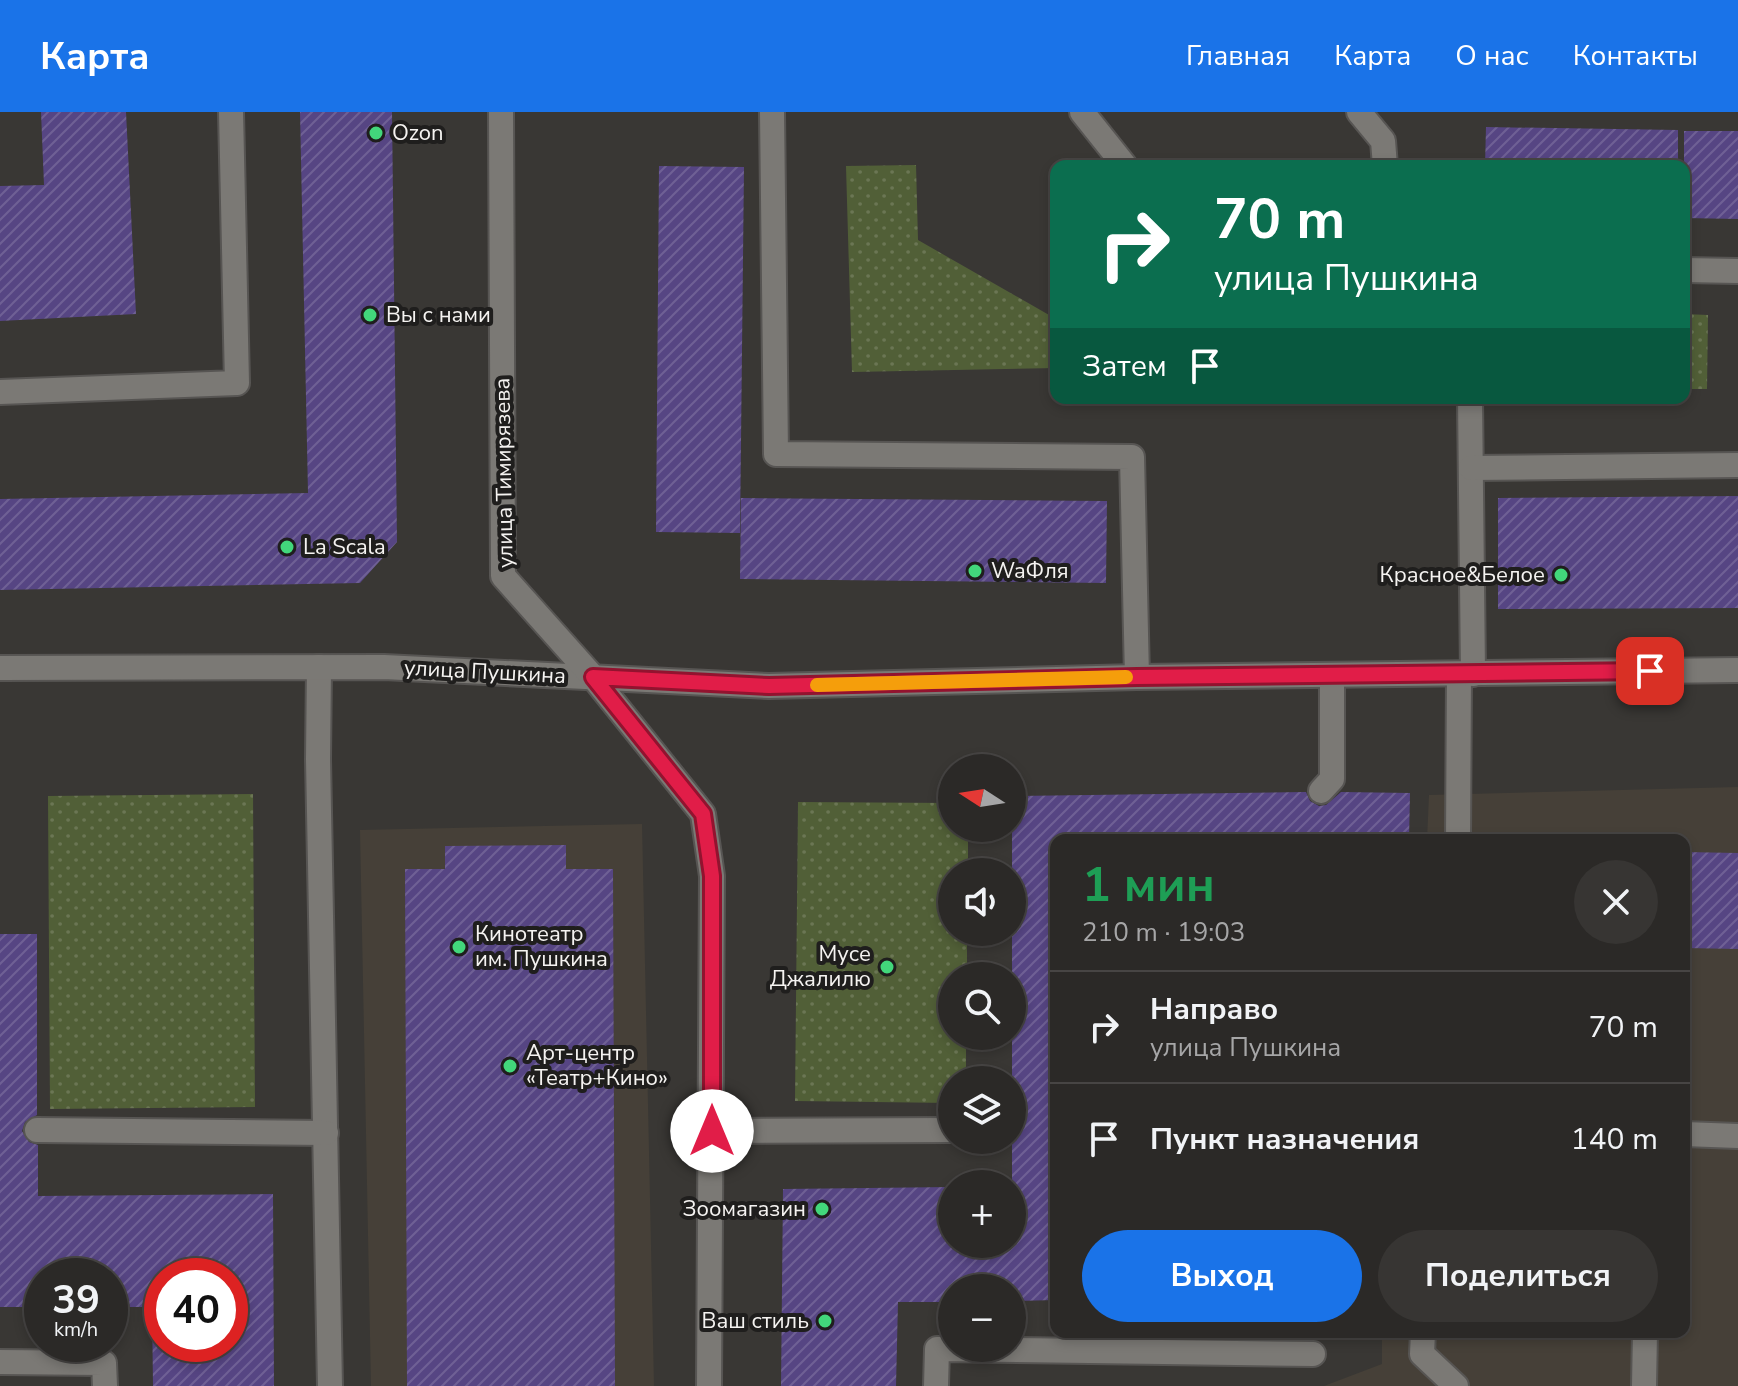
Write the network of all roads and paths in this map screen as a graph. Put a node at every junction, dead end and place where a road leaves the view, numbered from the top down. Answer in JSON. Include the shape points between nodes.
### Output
{"nodes":[{"id":1,"x":231,"y":112,"type":"edge"},
{"id":2,"x":501,"y":112,"type":"edge"},
{"id":3,"x":772,"y":112,"type":"edge"},
{"id":4,"x":1082,"y":112,"type":"edge"},
{"id":5,"x":1359,"y":112,"type":"edge"},
{"id":6,"x":1120,"y":160,"type":"edge"},
{"id":7,"x":1385,"y":160,"type":"edge"},
{"id":8,"x":1690,"y":270,"type":"edge"},
{"id":9,"x":1738,"y":271,"type":"edge"},
{"id":10,"x":0,"y":392,"type":"edge"},
{"id":11,"x":1470,"y":404,"type":"edge"},
{"id":12,"x":1738,"y":465,"type":"edge"},
{"id":13,"x":1471,"y":468,"type":"junction"},
{"id":14,"x":319,"y":667,"type":"junction"},
{"id":15,"x":0,"y":668,"type":"edge"},
{"id":16,"x":1738,"y":670,"type":"edge"},
{"id":17,"x":1466,"y":674,"type":"junction"},
{"id":18,"x":1332,"y":675,"type":"junction"},
{"id":19,"x":593,"y":677,"type":"junction"},
{"id":20,"x":1137,"y":677,"type":"junction"},
{"id":21,"x":1321,"y":791,"type":"dead end"},
{"id":22,"x":1458,"y":834,"type":"edge"},
{"id":23,"x":37,"y":1130,"type":"dead end"},
{"id":24,"x":938,"y":1130,"type":"edge"},
{"id":25,"x":712,"y":1131,"type":"junction"},
{"id":26,"x":326,"y":1133,"type":"junction"},
{"id":27,"x":1690,"y":1134,"type":"edge"},
{"id":28,"x":1738,"y":1136,"type":"edge"},
{"id":29,"x":1423,"y":1338,"type":"edge"},
{"id":30,"x":1645,"y":1338,"type":"edge"},
{"id":31,"x":1160,"y":1342,"type":"edge"},
{"id":32,"x":1313,"y":1354,"type":"dead end"},
{"id":33,"x":0,"y":1362,"type":"edge"},
{"id":34,"x":105,"y":1386,"type":"edge"},
{"id":35,"x":330,"y":1386,"type":"edge"},
{"id":36,"x":709,"y":1386,"type":"edge"},
{"id":37,"x":936,"y":1386,"type":"edge"},
{"id":38,"x":1456,"y":1386,"type":"edge"},
{"id":39,"x":1644,"y":1386,"type":"edge"}],
"edges":[{"from":1,"to":10,"type":"street","via":[[237,383]]},
{"from":2,"to":19,"type":"street","name":"улица Тимирязева","via":[[503,576]]},
{"from":3,"to":20,"type":"street","via":[[776,454],[1132,457]]},
{"from":4,"to":6,"type":"street"},
{"from":5,"to":7,"type":"street","via":[[1383,141]]},
{"from":8,"to":9,"type":"street"},
{"from":11,"to":13,"type":"street"},
{"from":12,"to":13,"type":"street"},
{"from":13,"to":17,"type":"street"},
{"from":14,"to":15,"type":"street","name":"улица Пушкина"},
{"from":14,"to":19,"type":"street","name":"улица Пушкина"},
{"from":14,"to":26,"type":"street"},
{"from":16,"to":17,"type":"street","name":"улица Пушкина"},
{"from":17,"to":18,"type":"street","name":"улица Пушкина"},
{"from":17,"to":22,"type":"street"},
{"from":18,"to":20,"type":"street","name":"улица Пушкина"},
{"from":18,"to":21,"type":"street","via":[[1332,779]]},
{"from":19,"to":20,"type":"street","name":"улица Пушкина","via":[[769,686]]},
{"from":19,"to":25,"type":"street","name":"улица Тимирязева","via":[[703,814],[712,876]]},
{"from":23,"to":26,"type":"street"},
{"from":24,"to":25,"type":"street"},
{"from":25,"to":36,"type":"street","name":"улица Тимирязева"},
{"from":26,"to":35,"type":"street"},
{"from":27,"to":28,"type":"street"},
{"from":29,"to":38,"type":"street","via":[[1422,1354]]},
{"from":30,"to":39,"type":"street"},
{"from":31,"to":32,"type":"street"},
{"from":31,"to":37,"type":"street","via":[[937,1349]]},
{"from":33,"to":34,"type":"street","via":[[104,1363]]}]}
